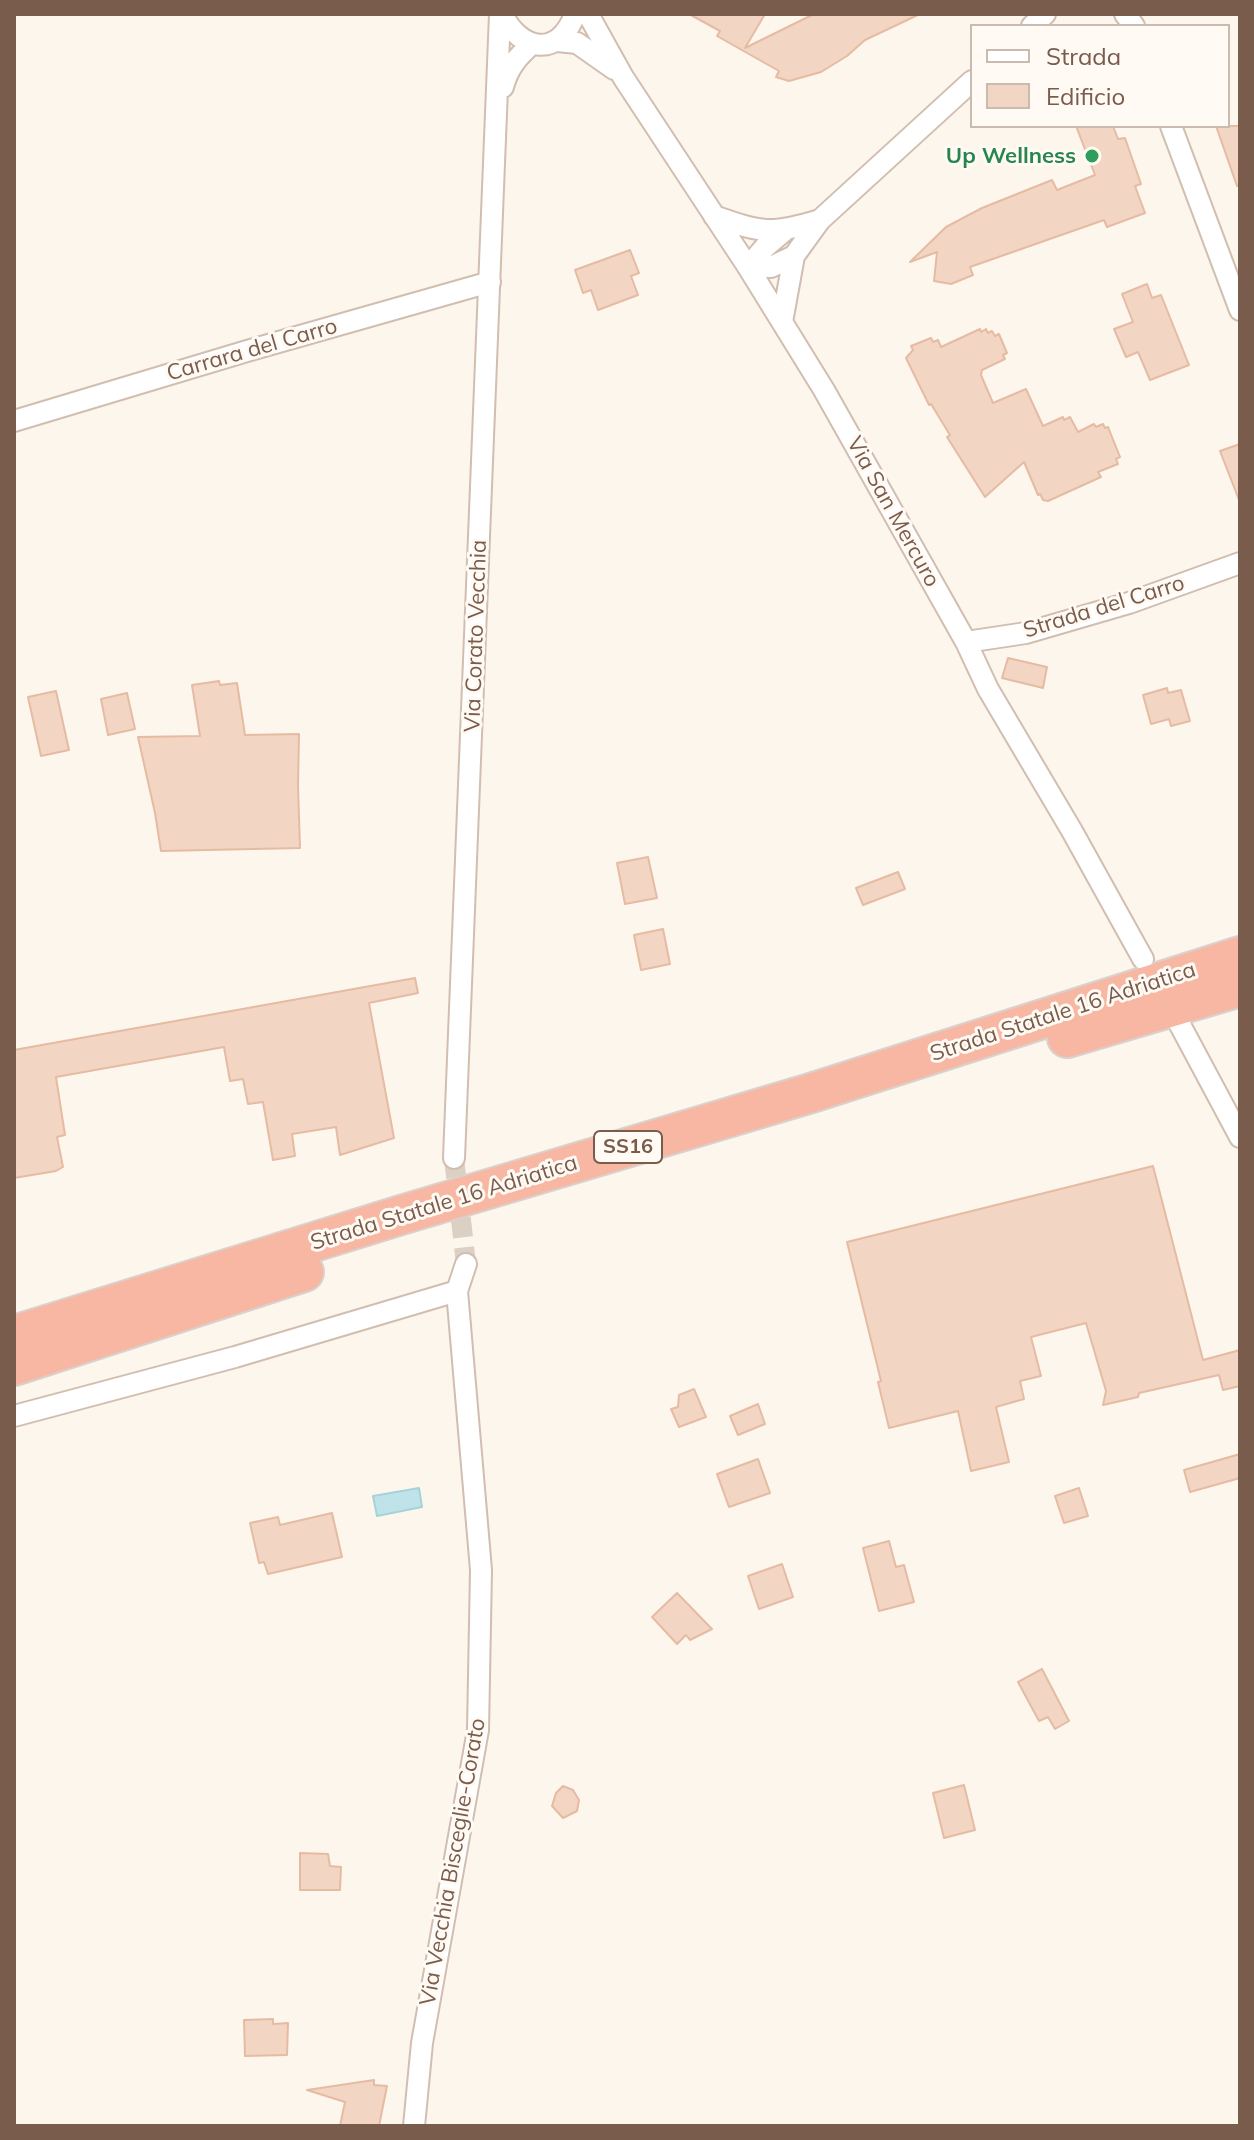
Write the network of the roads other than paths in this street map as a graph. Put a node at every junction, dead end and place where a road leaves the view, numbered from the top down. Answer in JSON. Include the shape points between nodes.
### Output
{"nodes":[{"id":1,"x":501,"y":14,"type":"edge"},
{"id":2,"x":575,"y":14,"type":"edge"},
{"id":3,"x":588,"y":14,"type":"edge"},
{"id":4,"x":557,"y":41,"type":"junction"},
{"id":5,"x":532,"y":44,"type":"junction"},
{"id":6,"x":623,"y":77,"type":"junction"},
{"id":7,"x":970,"y":83,"type":"edge"},
{"id":8,"x":496,"y":114,"type":"junction"},
{"id":9,"x":1172,"y":128,"type":"edge"},
{"id":10,"x":714,"y":216,"type":"junction"},
{"id":11,"x":820,"y":220,"type":"junction"},
{"id":12,"x":784,"y":231,"type":"junction"},
{"id":13,"x":794,"y":256,"type":"junction"},
{"id":14,"x":748,"y":267,"type":"junction"},
{"id":15,"x":490,"y":282,"type":"junction"},
{"id":16,"x":1240,"y":310,"type":"edge"},
{"id":17,"x":782,"y":322,"type":"junction"},
{"id":18,"x":14,"y":421,"type":"edge"},
{"id":19,"x":1240,"y":563,"type":"edge"},
{"id":20,"x":966,"y":642,"type":"junction"},
{"id":21,"x":1240,"y":956,"type":"edge"},
{"id":22,"x":1143,"y":959,"type":"dead end"},
{"id":23,"x":1240,"y":987,"type":"edge"},
{"id":24,"x":1179,"y":1023,"type":"dead end"},
{"id":25,"x":1240,"y":1137,"type":"edge"},
{"id":26,"x":454,"y":1158,"type":"tunnel mouth"},
{"id":27,"x":466,"y":1264,"type":"tunnel mouth"},
{"id":28,"x":457,"y":1291,"type":"junction"},
{"id":29,"x":14,"y":1335,"type":"edge"},
{"id":30,"x":14,"y":1366,"type":"edge"},
{"id":31,"x":14,"y":1416,"type":"edge"},
{"id":32,"x":414,"y":2126,"type":"edge"}],
"edges":[{"from":1,"to":5,"type":"street","name":"Via Corato Vecchia","via":[[518,38]]},
{"from":1,"to":8,"type":"street","name":"Via Corato Vecchia"},
{"from":2,"to":4,"type":"street"},
{"from":3,"to":6,"type":"street","name":"Via San Mercuro"},
{"from":4,"to":5,"type":"street"},
{"from":4,"to":6,"type":"street","via":[[577,43]]},
{"from":5,"to":8,"type":"street","name":"Via Corato Vecchia","via":[[506,73]]},
{"from":6,"to":10,"type":"street","name":"Via San Mercuro"},
{"from":7,"to":11,"type":"street"},
{"from":8,"to":15,"type":"street","name":"Via Corato Vecchia"},
{"from":9,"to":16,"type":"street"},
{"from":10,"to":12,"type":"street","via":[[752,230]]},
{"from":10,"to":14,"type":"street","name":"Via San Mercuro"},
{"from":11,"to":12,"type":"street"},
{"from":11,"to":13,"type":"street"},
{"from":12,"to":14,"type":"street"},
{"from":13,"to":14,"type":"street","via":[[771,267]]},
{"from":13,"to":17,"type":"street"},
{"from":14,"to":17,"type":"street","name":"Via San Mercuro"},
{"from":15,"to":18,"type":"street","name":"Carrara del Carro"},
{"from":15,"to":26,"type":"street","name":"Via Corato Vecchia"},
{"from":17,"to":20,"type":"street","name":"Via San Mercuro"},
{"from":19,"to":20,"type":"street","name":"Strada del Carro","via":[[1026,633]]},
{"from":20,"to":22,"type":"street","name":"Via San Mercuro"},
{"from":21,"to":29,"type":"highway","name":"Strada Statale 16 Adriatica","number":"SS16","via":[[811,1093]]},
{"from":23,"to":30,"type":"highway","name":"Strada Statale 16 Adriatica","number":"SS16","via":[[649,1161]]},
{"from":24,"to":25,"type":"street"},
{"from":27,"to":28,"type":"street","name":"Via Vecchia Bisceglie-Corato"},
{"from":28,"to":31,"type":"street"},
{"from":28,"to":32,"type":"street","name":"Via Vecchia Bisceglie-Corato","via":[[481,1570],[478,1730],[422,2043]]}]}
